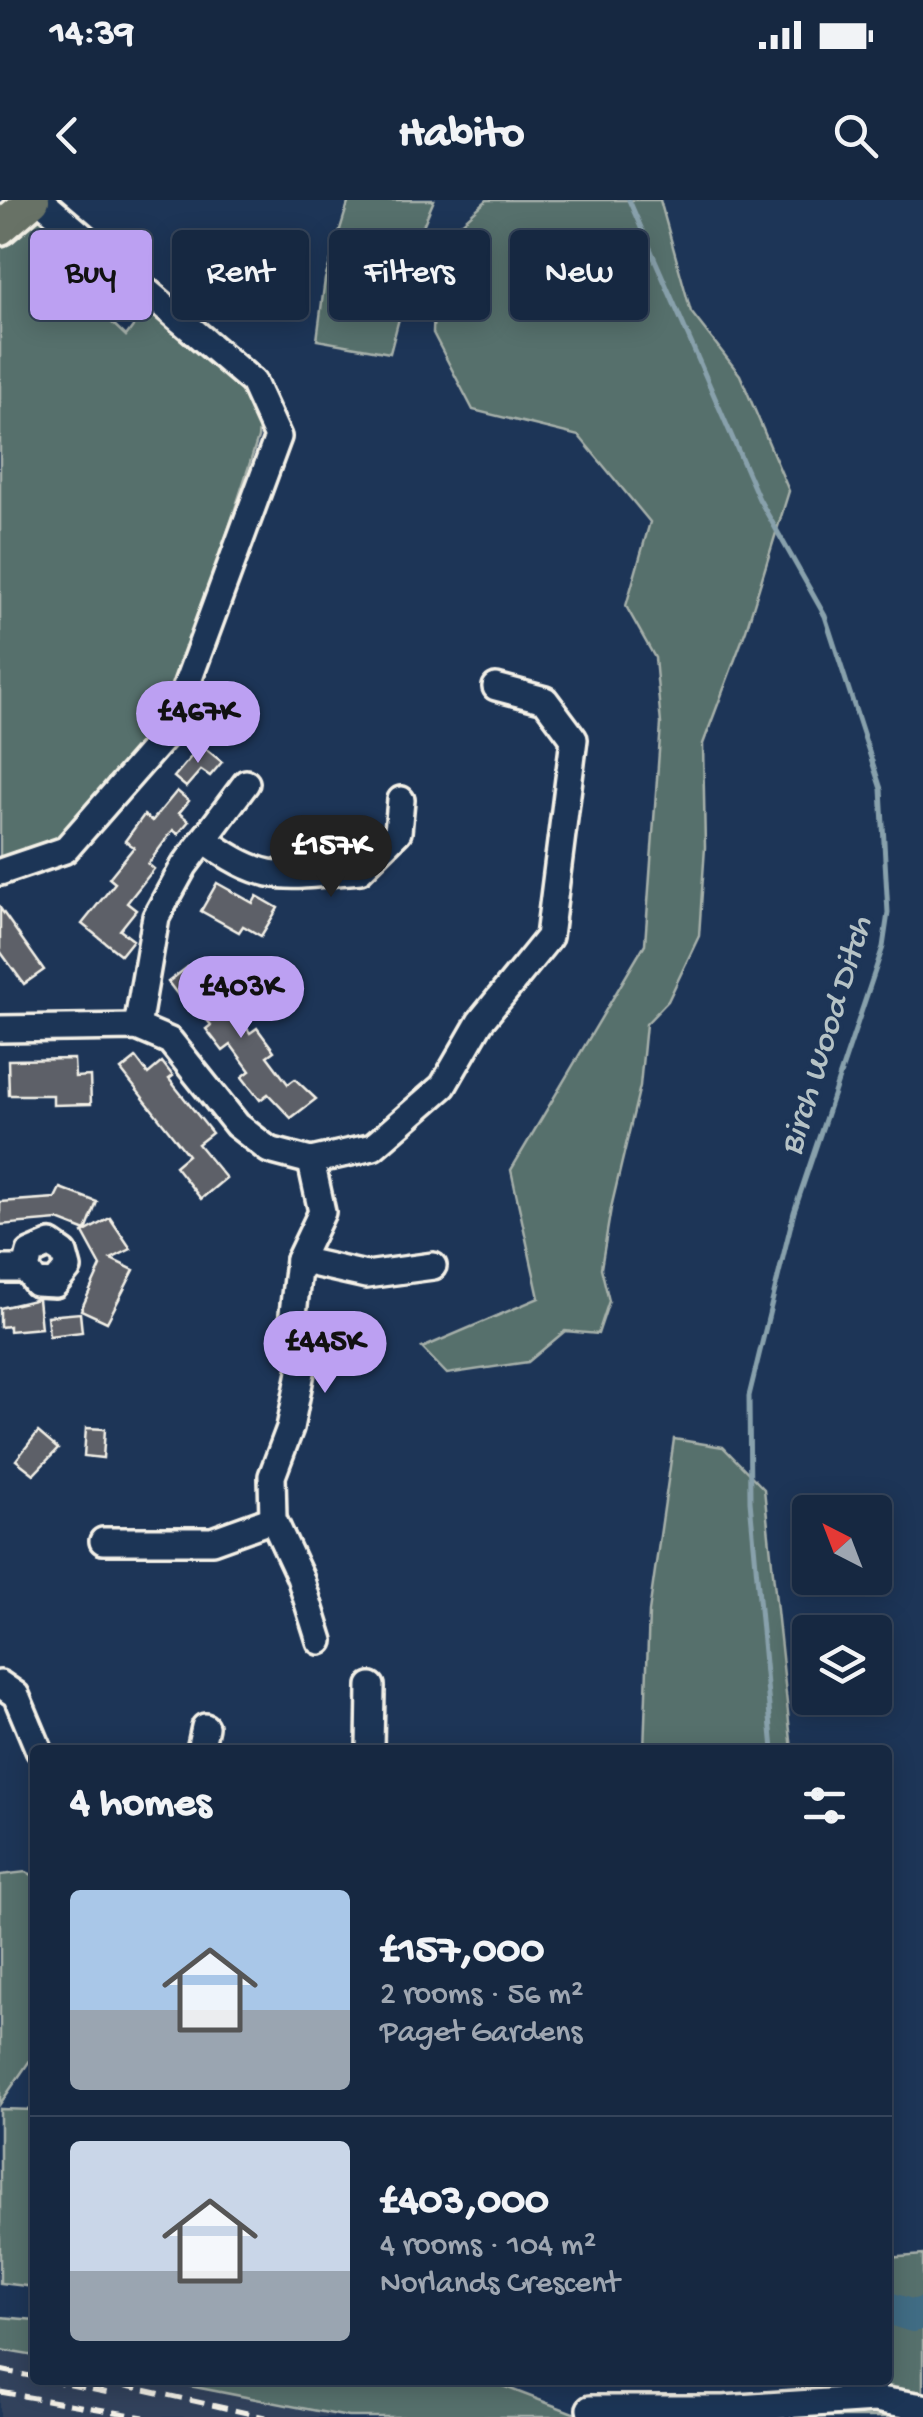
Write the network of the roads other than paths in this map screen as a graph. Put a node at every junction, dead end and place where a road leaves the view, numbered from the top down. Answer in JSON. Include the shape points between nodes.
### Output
{"nodes":[{"id":1,"x":37,"y":200,"type":"edge"},
{"id":2,"x":0,"y":228,"type":"edge"},
{"id":3,"x":496,"y":688,"type":"dead end"},
{"id":4,"x":246,"y":783,"type":"dead end"},
{"id":5,"x":401,"y":800,"type":"dead end"},
{"id":6,"x":204,"y":838,"type":"junction"},
{"id":7,"x":0,"y":872,"type":"edge"},
{"id":8,"x":137,"y":1027,"type":"junction"},
{"id":9,"x":0,"y":1029,"type":"edge"},
{"id":10,"x":312,"y":1161,"type":"junction"},
{"id":11,"x":300,"y":1260,"type":"junction"},
{"id":12,"x":434,"y":1266,"type":"dead end"},
{"id":13,"x":0,"y":1269,"type":"edge"},
{"id":14,"x":26,"y":1269,"type":"dead end"},
{"id":15,"x":273,"y":1519,"type":"junction"},
{"id":16,"x":103,"y":1540,"type":"dead end"},
{"id":17,"x":320,"y":1642,"type":"dead end"},
{"id":18,"x":0,"y":1684,"type":"edge"},
{"id":19,"x":371,"y":1686,"type":"dead end"},
{"id":20,"x":38,"y":1745,"type":"edge"},
{"id":21,"x":370,"y":1745,"type":"edge"},
{"id":22,"x":923,"y":2407,"type":"edge"},
{"id":23,"x":591,"y":2413,"type":"edge"}],
"edges":[{"from":1,"to":2,"type":"main road"},
{"from":1,"to":7,"type":"street","via":[[254,382],[278,437],[170,730],[65,850]]},
{"from":3,"to":10,"type":"street","via":[[545,700],[574,739],[548,936],[480,1022],[443,1086],[373,1147]]},
{"from":4,"to":6,"type":"street"},
{"from":5,"to":6,"type":"street","via":[[398,832],[360,870],[280,876],[238,866]]},
{"from":6,"to":8,"type":"street","via":[[156,917]]},
{"from":8,"to":9,"type":"street"},
{"from":8,"to":10,"type":"street","via":[[170,1041],[237,1124],[269,1150]]},
{"from":10,"to":11,"type":"street","via":[[322,1212]]},
{"from":11,"to":12,"type":"street","via":[[366,1276]]},
{"from":11,"to":15,"type":"street","via":[[293,1314],[304,1357],[272,1476]]},
{"from":13,"to":14,"type":"street"},
{"from":15,"to":16,"type":"street","via":[[212,1541]]},
{"from":15,"to":17,"type":"street"},
{"from":18,"to":20,"type":"street","via":[[16,1695]]},
{"from":19,"to":21,"type":"street"},
{"from":22,"to":23,"type":"street","via":[[874,2399]]}]}
